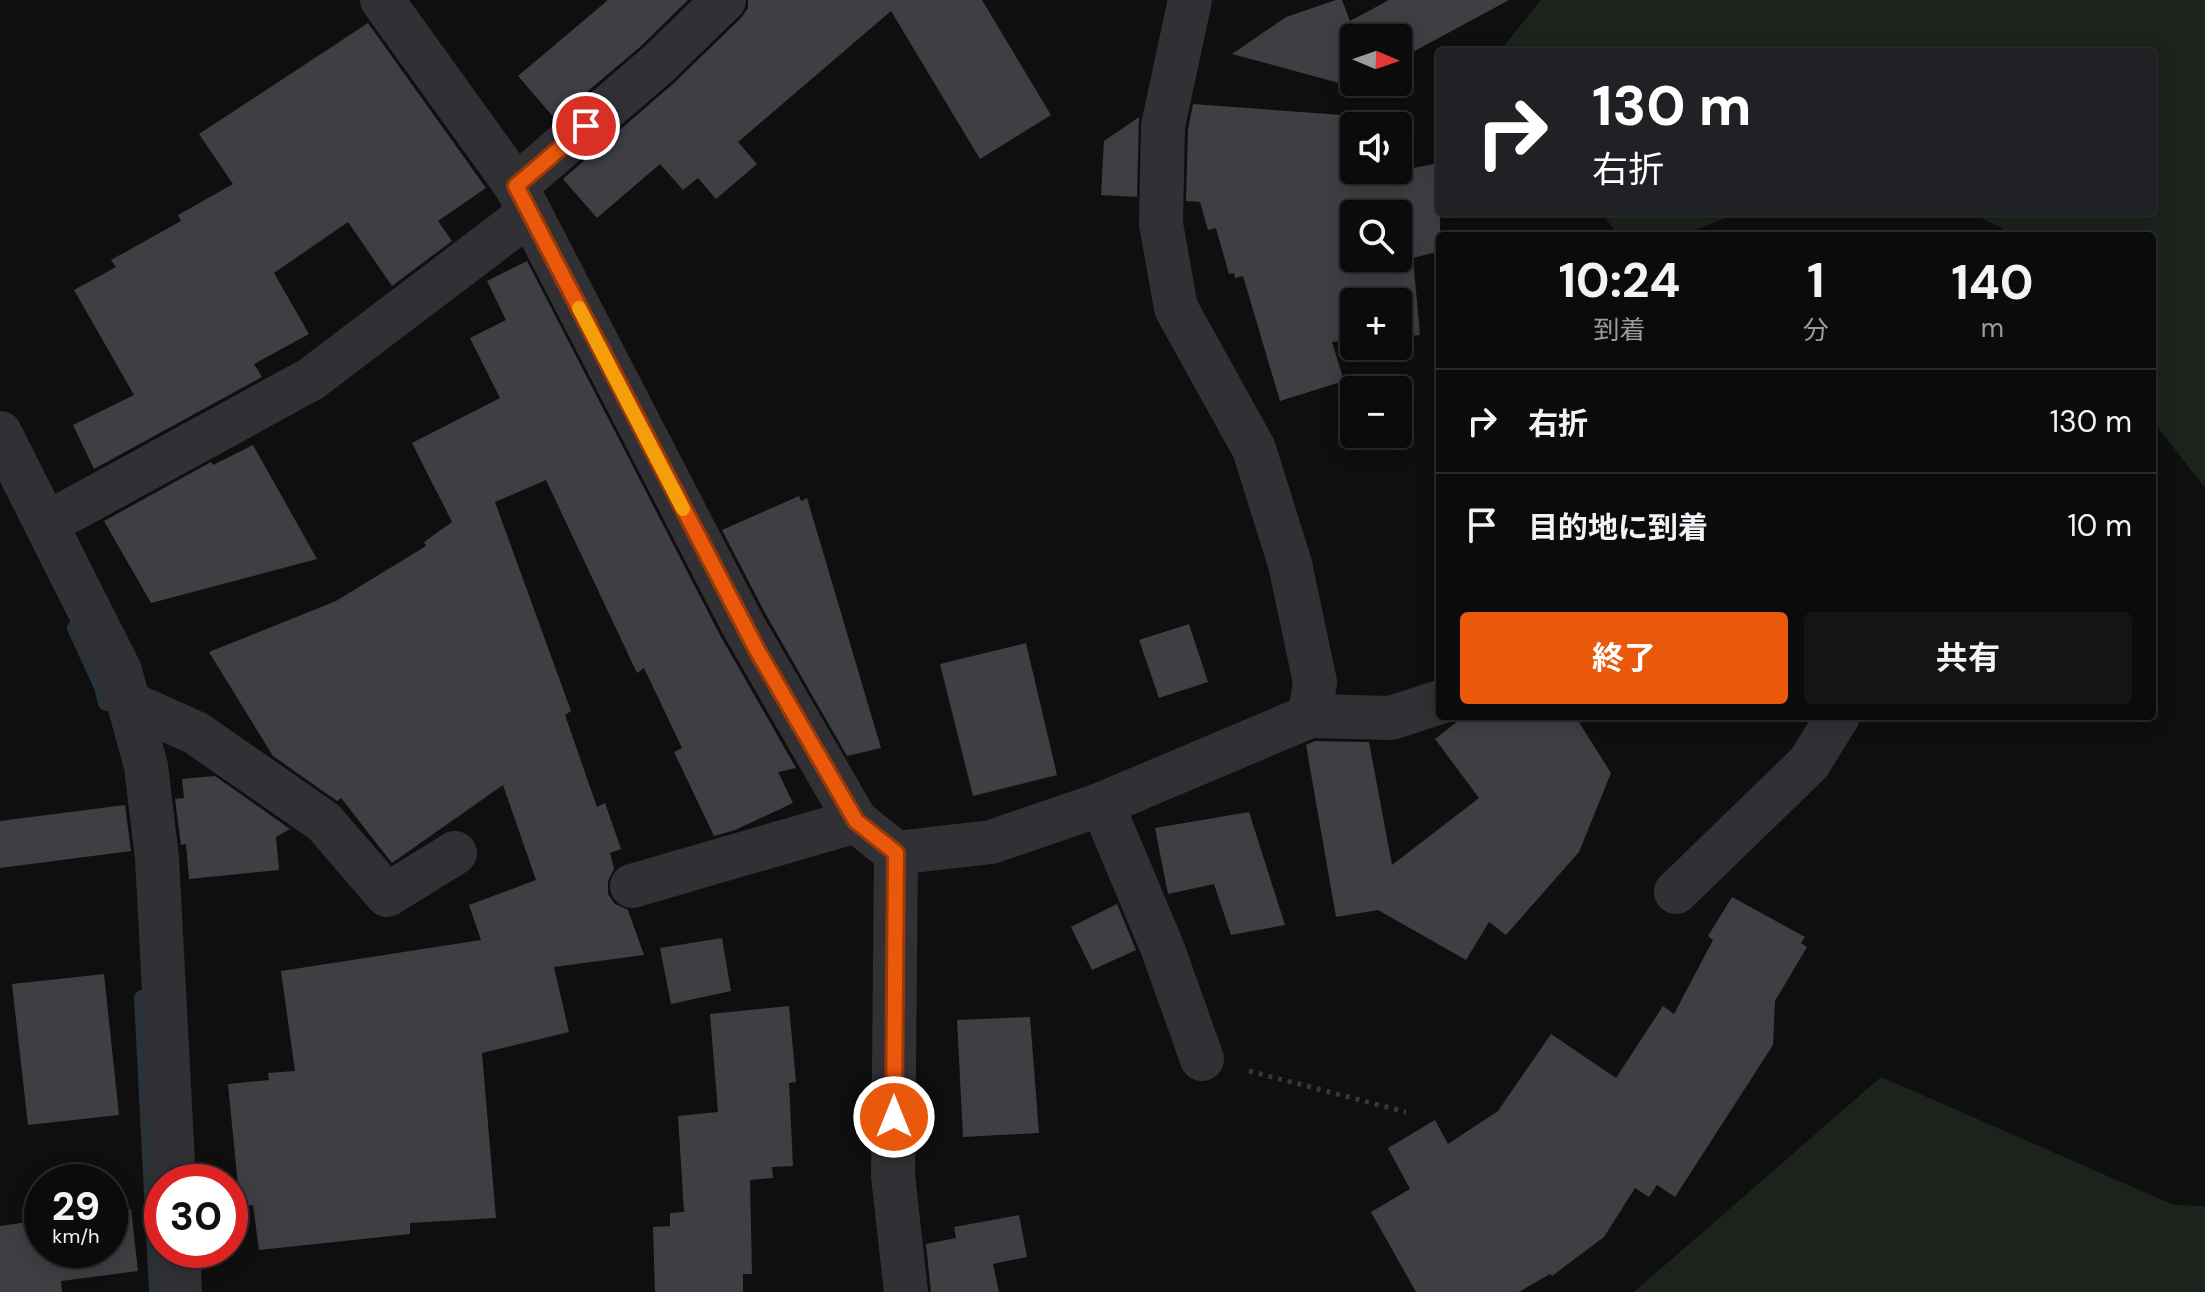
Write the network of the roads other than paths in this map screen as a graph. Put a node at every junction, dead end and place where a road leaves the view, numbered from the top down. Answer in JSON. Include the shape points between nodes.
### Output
{"nodes":[{"id":1,"x":382,"y":0,"type":"edge"},
{"id":2,"x":724,"y":0,"type":"edge"},
{"id":3,"x":1190,"y":0,"type":"edge"},
{"id":4,"x":523,"y":200,"type":"junction"},
{"id":5,"x":1,"y":437,"type":"edge"},
{"id":6,"x":46,"y":524,"type":"junction"},
{"id":7,"x":129,"y":703,"type":"junction"},
{"id":8,"x":1436,"y":703,"type":"edge"},
{"id":9,"x":1310,"y":716,"type":"junction"},
{"id":10,"x":1836,"y":720,"type":"edge"},
{"id":11,"x":1102,"y":804,"type":"junction"},
{"id":12,"x":856,"y":821,"type":"junction"},
{"id":13,"x":455,"y":853,"type":"dead end"},
{"id":14,"x":896,"y":853,"type":"junction"},
{"id":15,"x":632,"y":886,"type":"dead end"},
{"id":16,"x":1676,"y":892,"type":"dead end"},
{"id":17,"x":1202,"y":1059,"type":"road end"},
{"id":18,"x":173,"y":1164,"type":"edge"},
{"id":19,"x":179,"y":1268,"type":"edge"},
{"id":20,"x":180,"y":1292,"type":"edge"},
{"id":21,"x":906,"y":1292,"type":"edge"}],
"edges":[{"from":1,"to":4,"type":"street"},
{"from":2,"to":4,"type":"street"},
{"from":3,"to":9,"type":"street","via":[[1163,126],[1161,224],[1176,308],[1254,449],[1290,564],[1315,682]]},
{"from":4,"to":6,"type":"street","via":[[311,379]]},
{"from":4,"to":12,"type":"street","via":[[743,625]]},
{"from":5,"to":6,"type":"street"},
{"from":6,"to":7,"type":"street","via":[[120,671]]},
{"from":7,"to":13,"type":"street","via":[[196,733],[324,822],[387,895]]},
{"from":7,"to":18,"type":"street","via":[[146,766],[157,858]]},
{"from":8,"to":9,"type":"street","via":[[1391,718]]},
{"from":9,"to":11,"type":"street"},
{"from":10,"to":16,"type":"street","via":[[1809,763]]},
{"from":11,"to":14,"type":"street","via":[[991,842]]},
{"from":11,"to":17,"type":"street"},
{"from":12,"to":14,"type":"street"},
{"from":12,"to":15,"type":"street"},
{"from":14,"to":21,"type":"street","via":[[893,1176]]},
{"from":19,"to":20,"type":"street"}]}
